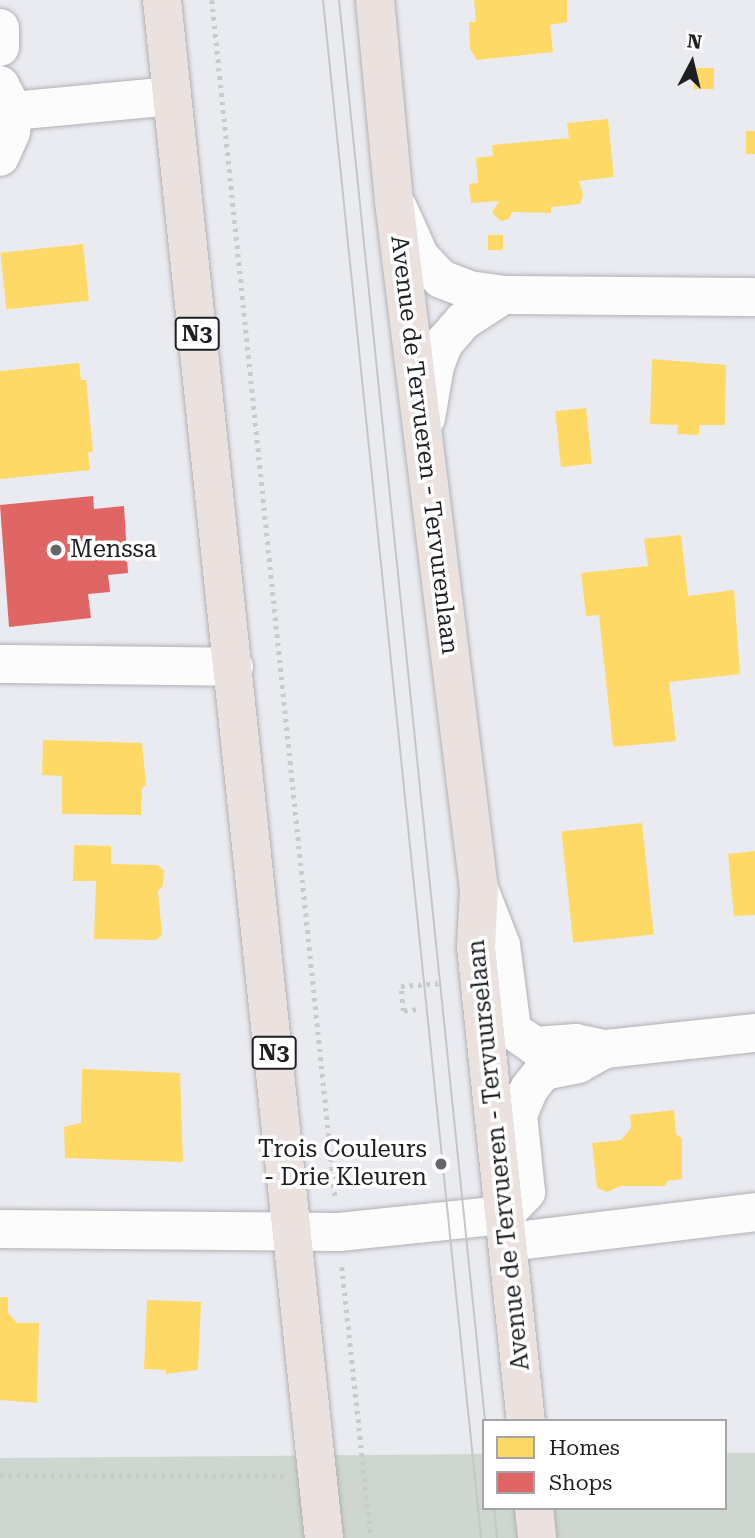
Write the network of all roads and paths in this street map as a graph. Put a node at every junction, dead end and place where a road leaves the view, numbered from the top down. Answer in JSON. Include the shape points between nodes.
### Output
{"nodes":[{"id":1,"x":162,"y":0,"type":"edge"},
{"id":2,"x":212,"y":0,"type":"edge"},
{"id":3,"x":375,"y":0,"type":"edge"},
{"id":4,"x":0,"y":29,"type":"edge"},
{"id":5,"x":0,"y":47,"type":"edge"},
{"id":6,"x":171,"y":96,"type":"junction"},
{"id":7,"x":7,"y":98,"type":"edge"},
{"id":8,"x":0,"y":157,"type":"edge"},
{"id":9,"x":394,"y":201,"type":"junction"},
{"id":10,"x":503,"y":295,"type":"junction"},
{"id":11,"x":755,"y":297,"type":"edge"},
{"id":12,"x":423,"y":438,"type":"junction"},
{"id":13,"x":0,"y":664,"type":"edge"},
{"id":14,"x":234,"y":667,"type":"junction"},
{"id":15,"x":479,"y":889,"type":"junction"},
{"id":16,"x":449,"y":991,"type":"dead end"},
{"id":17,"x":416,"y":1010,"type":"dead end"},
{"id":18,"x":755,"y":1033,"type":"edge"},
{"id":19,"x":605,"y":1049,"type":"junction"},
{"id":20,"x":752,"y":1221,"type":"edge"},
{"id":21,"x":506,"y":1228,"type":"junction"},
{"id":22,"x":0,"y":1229,"type":"edge"},
{"id":23,"x":339,"y":1232,"type":"junction"},
{"id":24,"x":293,"y":1233,"type":"junction"},
{"id":25,"x":526,"y":1419,"type":"edge"},
{"id":26,"x":0,"y":1475,"type":"edge"},
{"id":27,"x":317,"y":1476,"type":"junction"},
{"id":28,"x":534,"y":1510,"type":"edge"},
{"id":29,"x":324,"y":1538,"type":"edge"},
{"id":30,"x":371,"y":1538,"type":"edge"},
{"id":31,"x":537,"y":1538,"type":"edge"}],
"edges":[{"from":1,"to":6,"type":"main road","number":"N3"},
{"from":2,"to":23,"type":"path"},
{"from":3,"to":9,"type":"main road","name":"Avenue de Tervueren - Tervurenlaan"},
{"from":4,"to":5,"type":"street"},
{"from":6,"to":7,"type":"street"},
{"from":6,"to":14,"type":"main road","number":"N3"},
{"from":7,"to":8,"type":"street","via":[[11,132]]},
{"from":9,"to":10,"type":"street","via":[[420,257],[442,279],[469,290]]},
{"from":9,"to":12,"type":"main road","name":"Avenue de Tervueren - Tervurenlaan"},
{"from":10,"to":11,"type":"street"},
{"from":10,"to":12,"type":"street","via":[[463,321],[444,343],[435,366]]},
{"from":12,"to":15,"type":"main road","name":"Avenue de Tervueren - Tervurenlaan"},
{"from":13,"to":14,"type":"street"},
{"from":14,"to":24,"type":"main road","number":"N3"},
{"from":15,"to":19,"type":"street","via":[[501,945],[512,1030],[535,1046],[576,1043]]},
{"from":15,"to":21,"type":"main road","name":"Avenue de Tervueren - Tervuurselaan","via":[[476,947]]},
{"from":16,"to":17,"type":"path","via":[[448,983],[401,986],[403,1011]]},
{"from":18,"to":19,"type":"street"},
{"from":19,"to":21,"type":"street","via":[[578,1064],[543,1071],[529,1089],[519,1115],[526,1192]]},
{"from":20,"to":21,"type":"street"},
{"from":21,"to":23,"type":"street"},
{"from":21,"to":25,"type":"main road","name":"Avenue de Tervueren - Tervuurselaan"},
{"from":22,"to":24,"type":"street"},
{"from":23,"to":24,"type":"street"},
{"from":23,"to":30,"type":"path"},
{"from":24,"to":27,"type":"main road","number":"N3"},
{"from":26,"to":27,"type":"path"},
{"from":27,"to":29,"type":"main road","number":"N3"},
{"from":28,"to":31,"type":"main road"}]}
